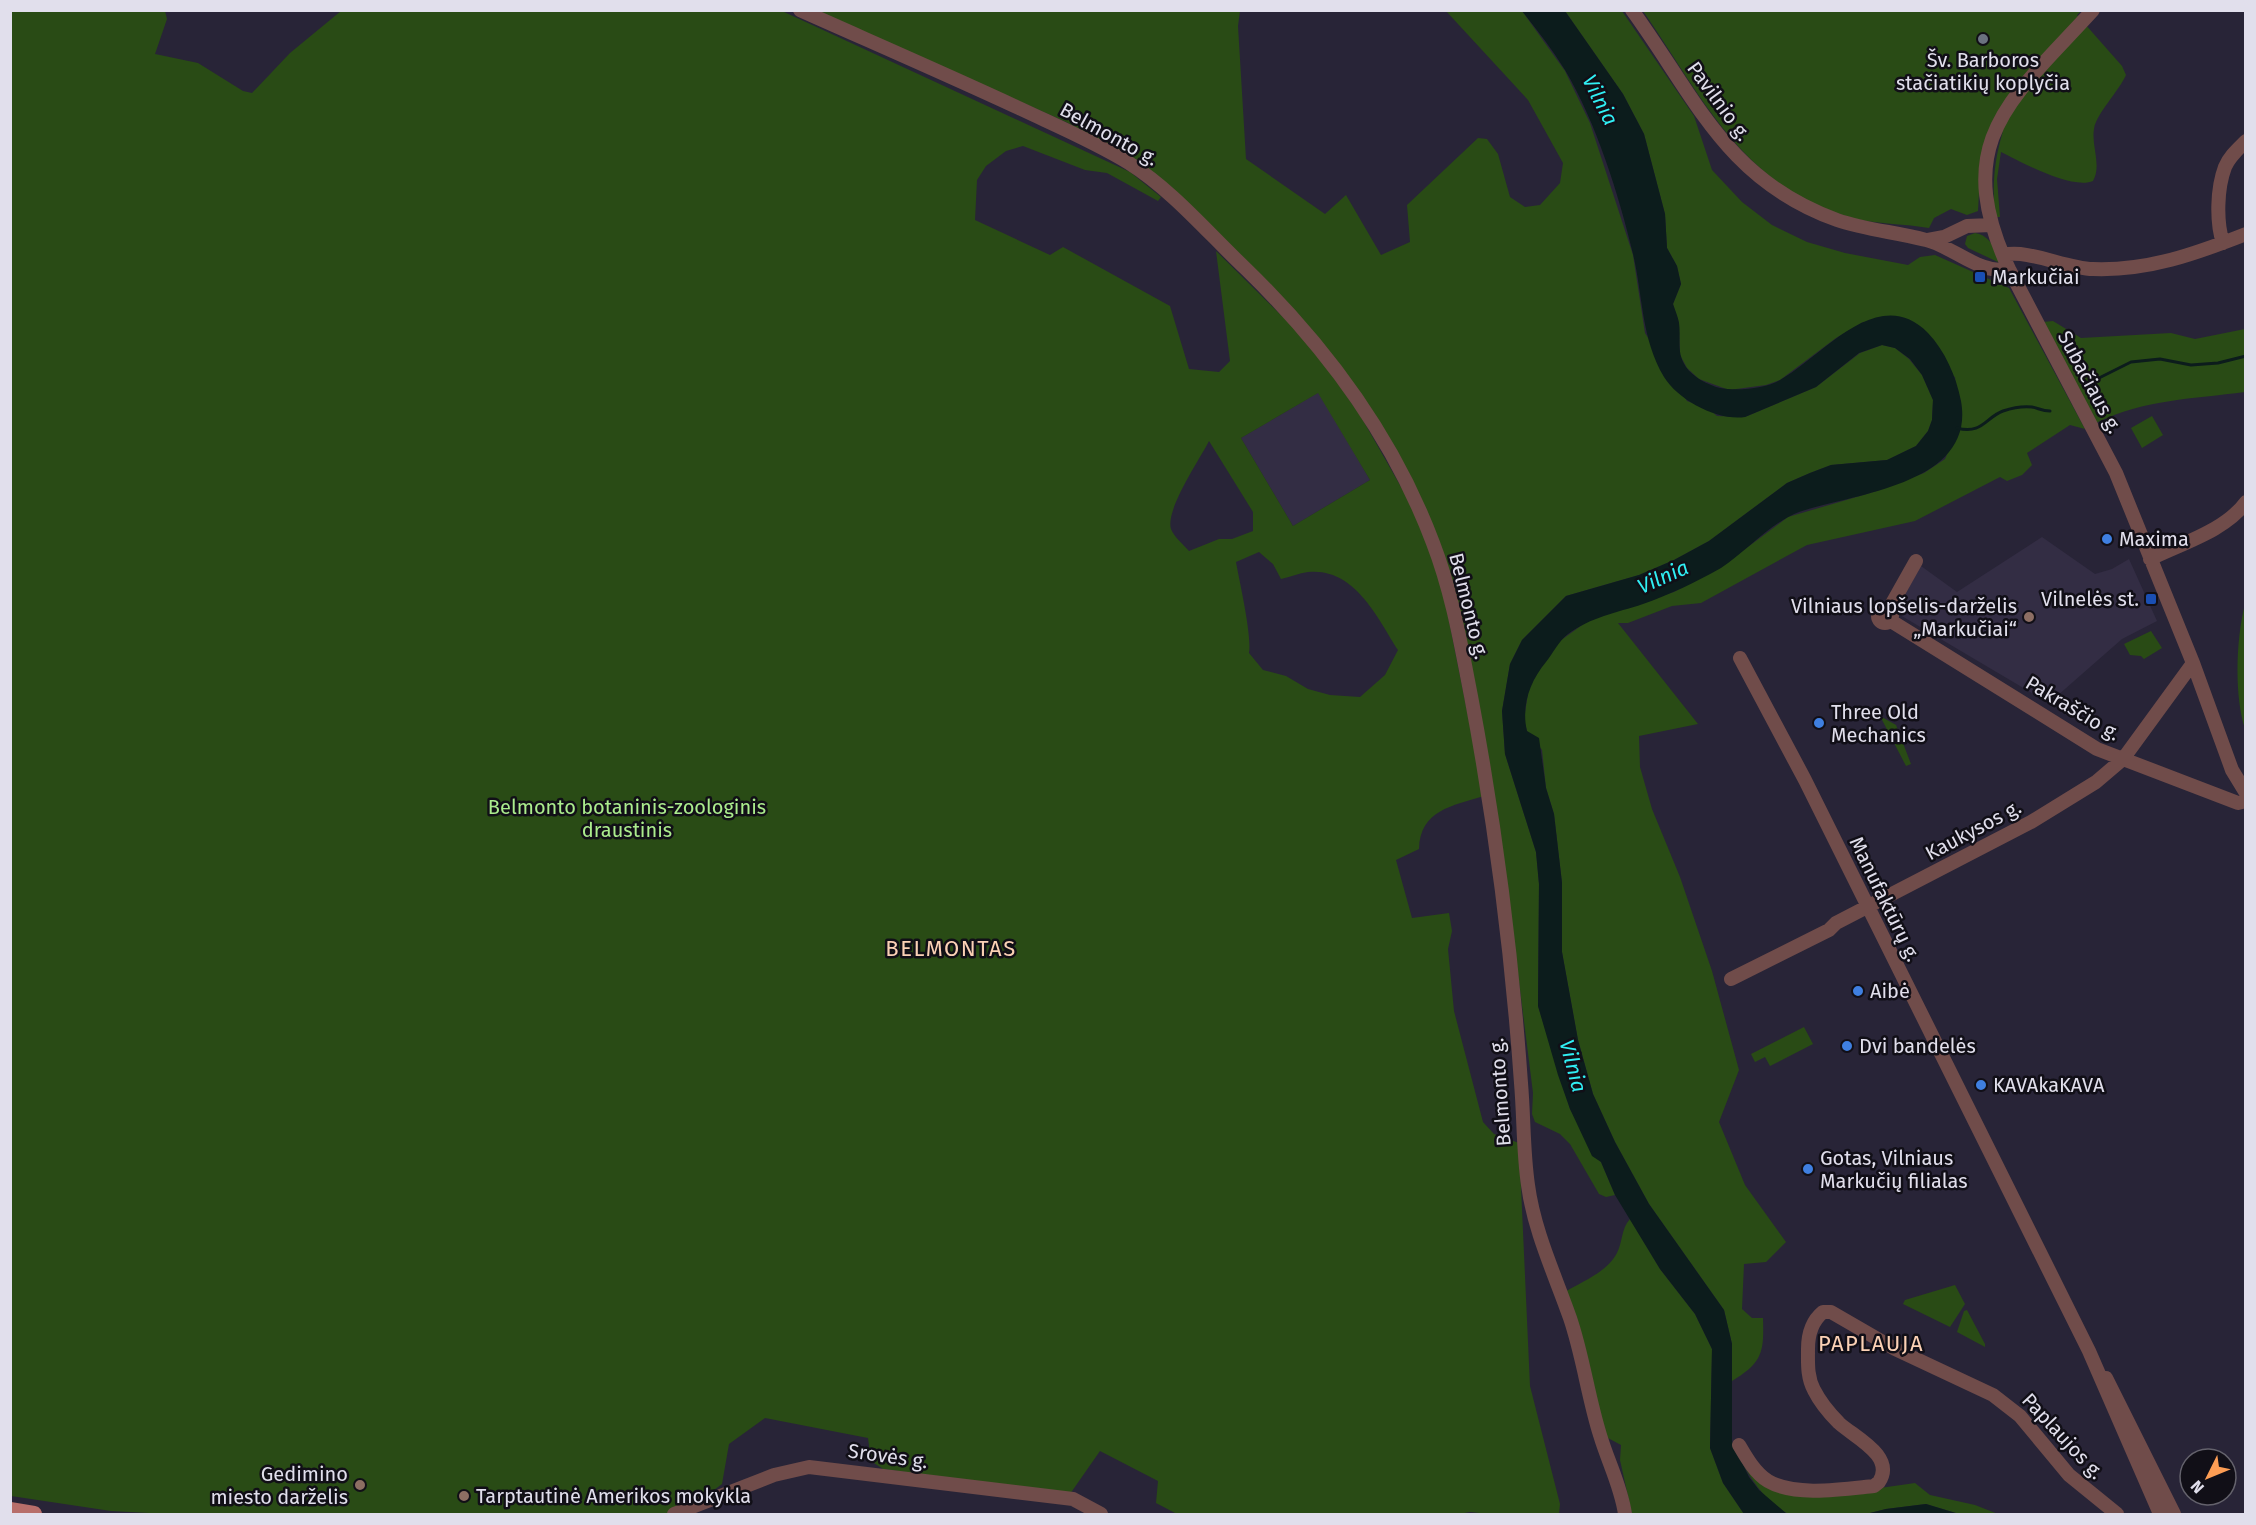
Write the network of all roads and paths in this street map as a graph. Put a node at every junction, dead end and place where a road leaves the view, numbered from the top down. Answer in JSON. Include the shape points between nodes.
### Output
{"nodes":[{"id":1,"x":800,"y":10,"type":"edge"},
{"id":2,"x":1632,"y":10,"type":"edge"},
{"id":3,"x":2092,"y":10,"type":"edge"},
{"id":4,"x":2246,"y":141,"type":"edge"},
{"id":5,"x":1991,"y":225,"type":"junction"},
{"id":6,"x":1953,"y":234,"type":"junction"},
{"id":7,"x":2246,"y":234,"type":"edge"},
{"id":8,"x":1927,"y":240,"type":"junction"},
{"id":9,"x":2223,"y":243,"type":"junction"},
{"id":10,"x":1955,"y":251,"type":"junction"},
{"id":11,"x":2003,"y":255,"type":"junction"},
{"id":12,"x":2009,"y":269,"type":"junction"},
{"id":13,"x":2246,"y":502,"type":"edge"},
{"id":14,"x":2150,"y":559,"type":"junction"},
{"id":15,"x":1916,"y":561,"type":"dead end"},
{"id":16,"x":1740,"y":658,"type":"dead end"},
{"id":17,"x":2193,"y":663,"type":"junction"},
{"id":18,"x":2123,"y":759,"type":"junction"},
{"id":19,"x":2246,"y":793,"type":"edge"},
{"id":20,"x":2246,"y":801,"type":"edge"},
{"id":21,"x":1867,"y":907,"type":"junction"},
{"id":22,"x":1731,"y":979,"type":"dead end"},
{"id":23,"x":2089,"y":1351,"type":"junction"},
{"id":24,"x":1739,"y":1445,"type":"dead end"},
{"id":25,"x":10,"y":1510,"type":"edge"},
{"id":26,"x":34,"y":1515,"type":"edge"},
{"id":27,"x":674,"y":1515,"type":"edge"},
{"id":28,"x":1101,"y":1515,"type":"edge"},
{"id":29,"x":1625,"y":1515,"type":"edge"},
{"id":30,"x":2117,"y":1515,"type":"edge"},
{"id":31,"x":2160,"y":1515,"type":"edge"},
{"id":32,"x":2174,"y":1515,"type":"edge"}],
"edges":[{"from":1,"to":29,"type":"street","name":"Belmonto g.","via":[[1081,137],[1146,175],[1275,298],[1337,371],[1381,438],[1432,539],[1460,644],[1484,767],[1502,897],[1529,1194],[1547,1258],[1572,1324]]},
{"from":2,"to":8,"type":"street","name":"Pavilnio g.","via":[[1710,128],[1753,173],[1792,199],[1835,219]]},
{"from":3,"to":5,"type":"street","name":"Subačiaus g.","via":[[2016,93],[1996,123],[1987,171]]},
{"from":4,"to":9,"type":"street","via":[[2226,166],[2223,177],[2219,225]]},
{"from":5,"to":6,"type":"street","name":"Pavilnio g.","via":[[1967,226]]},
{"from":5,"to":11,"type":"street","name":"Subačiaus g."},
{"from":6,"to":8,"type":"street","name":"Pavilnio g."},
{"from":6,"to":10,"type":"street"},
{"from":7,"to":9,"type":"street"},
{"from":8,"to":10,"type":"street","name":"Pavilnio g."},
{"from":9,"to":11,"type":"street","via":[[2145,267],[2092,269],[2022,253]]},
{"from":10,"to":12,"type":"street","name":"Pavilnio g.","via":[[1995,270]]},
{"from":11,"to":12,"type":"street","name":"Subačiaus g."},
{"from":12,"to":14,"type":"street","name":"Subačiaus g.","via":[[2116,473]]},
{"from":13,"to":14,"type":"street","via":[[2217,527]]},
{"from":14,"to":17,"type":"street","name":"Subačiaus g."},
{"from":15,"to":18,"type":"street","name":"Pakraščio g.","via":[[1890,615],[2097,749]]},
{"from":16,"to":21,"type":"street","name":"Manufaktūrų g."},
{"from":17,"to":18,"type":"street","name":"Kaukysos g."},
{"from":17,"to":19,"type":"street","name":"Subačiaus g.","via":[[2232,770]]},
{"from":18,"to":20,"type":"street","name":"Pakraščio g.","via":[[2238,803]]},
{"from":18,"to":21,"type":"street","name":"Kaukysos g.","via":[[2096,782],[2031,822]]},
{"from":21,"to":22,"type":"street","name":"Kaukysos g."},
{"from":21,"to":23,"type":"street","name":"Manufaktūrų g."},
{"from":23,"to":31,"type":"street","name":"Manufaktūrų g."},
{"from":23,"to":32,"type":"street","name":"Manufaktūrų g.","via":[[2115,1392]]},
{"from":24,"to":30,"type":"street","name":"Paplaujos g.","via":[[1757,1470],[1774,1483],[1814,1490],[1874,1486],[1879,1482],[1883,1467],[1878,1455],[1824,1406],[1808,1371],[1812,1325],[1823,1312],[1831,1312],[1895,1349],[2007,1404],[2069,1475]]},
{"from":25,"to":26,"type":"main road"},
{"from":27,"to":28,"type":"street","name":"Srovės g.","via":[[774,1475],[809,1467],[1073,1499]]}]}
